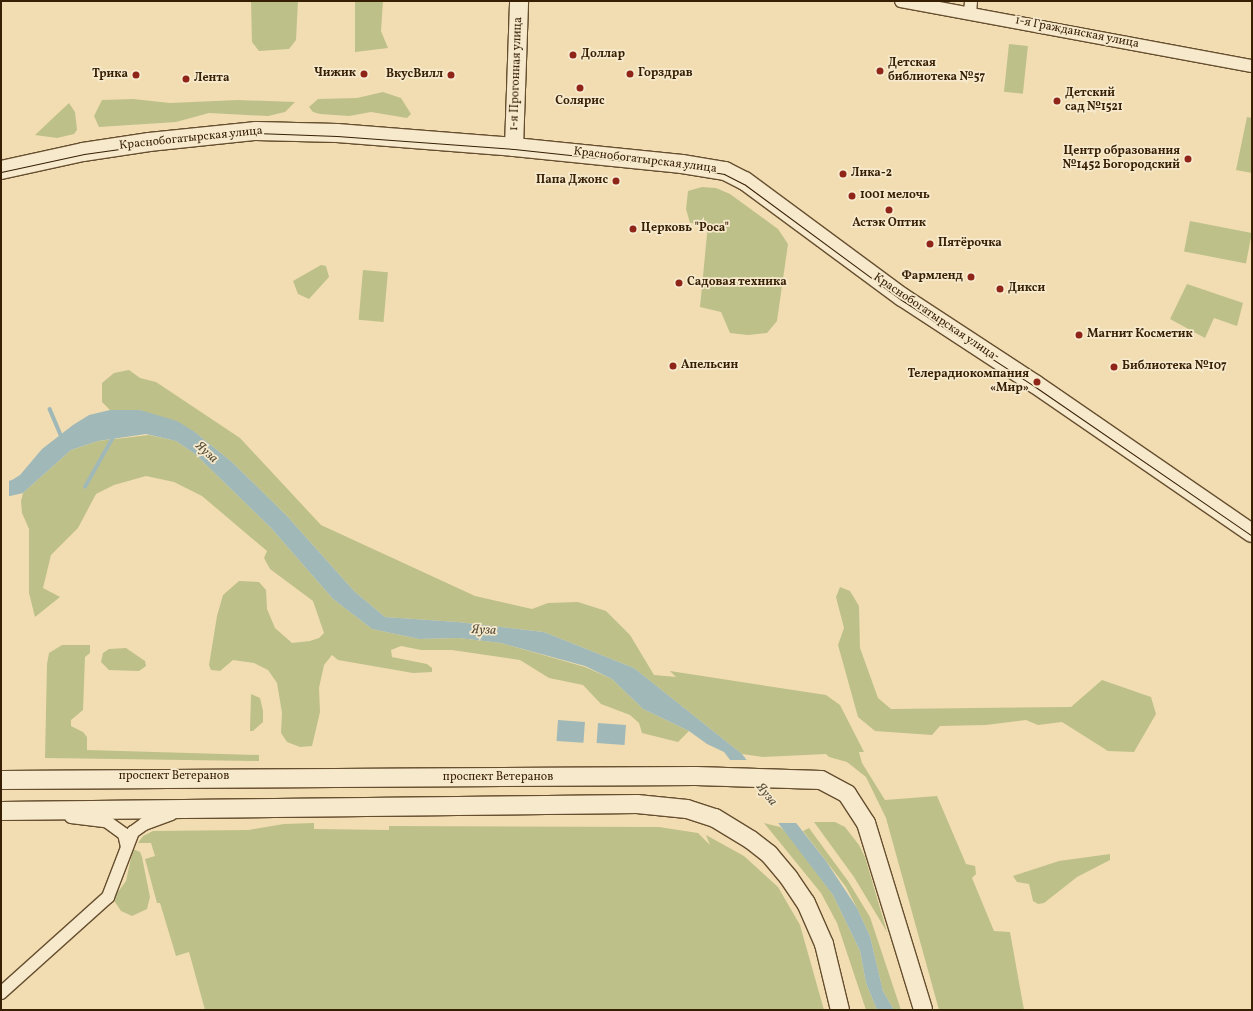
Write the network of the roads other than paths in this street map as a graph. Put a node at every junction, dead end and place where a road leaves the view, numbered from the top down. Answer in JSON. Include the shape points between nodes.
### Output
{"nodes":[{"id":1,"x":519,"y":1,"type":"edge"},
{"id":2,"x":901,"y":1,"type":"edge"},
{"id":3,"x":971,"y":1,"type":"edge"},
{"id":4,"x":970,"y":13,"type":"junction"},
{"id":5,"x":1252,"y":66,"type":"edge"},
{"id":6,"x":514,"y":146,"type":"junction"},
{"id":7,"x":1,"y":170,"type":"edge"},
{"id":8,"x":1252,"y":533,"type":"edge"},
{"id":9,"x":1,"y":780,"type":"edge"},
{"id":10,"x":4,"y":807,"type":"edge"},
{"id":11,"x":190,"y":808,"type":"junction"},
{"id":12,"x":127,"y":847,"type":"junction"},
{"id":13,"x":1,"y":993,"type":"edge"},
{"id":14,"x":840,"y":1010,"type":"edge"},
{"id":15,"x":923,"y":1010,"type":"edge"}],
"edges":[{"from":1,"to":6,"type":"main road","name":"1-я Прогонная улица"},
{"from":2,"to":4,"type":"street","name":"1-я Гражданская улица"},
{"from":3,"to":4,"type":"street"},
{"from":4,"to":5,"type":"street","name":"1-я Гражданская улица"},
{"from":6,"to":7,"type":"main road","name":"Краснобогатырская улица","via":[[337,133],[256,131],[134,144]]},
{"from":6,"to":8,"type":"main road","name":"Краснобогатырская улица","via":[[682,164],[725,171],[745,181],[902,297],[1035,384]]},
{"from":9,"to":15,"type":"main road","name":"проспект Ветеранов","via":[[102,777],[696,776],[821,780],[836,786],[852,799],[871,834]]},
{"from":10,"to":11,"type":"main road"},
{"from":10,"to":12,"type":"street","via":[[106,821],[124,834]]},
{"from":11,"to":12,"type":"street","via":[[144,824],[133,832]]},
{"from":11,"to":14,"type":"main road","via":[[637,804],[687,809],[728,825],[769,854],[806,903],[824,944]]},
{"from":12,"to":13,"type":"street","via":[[108,897]]}]}
